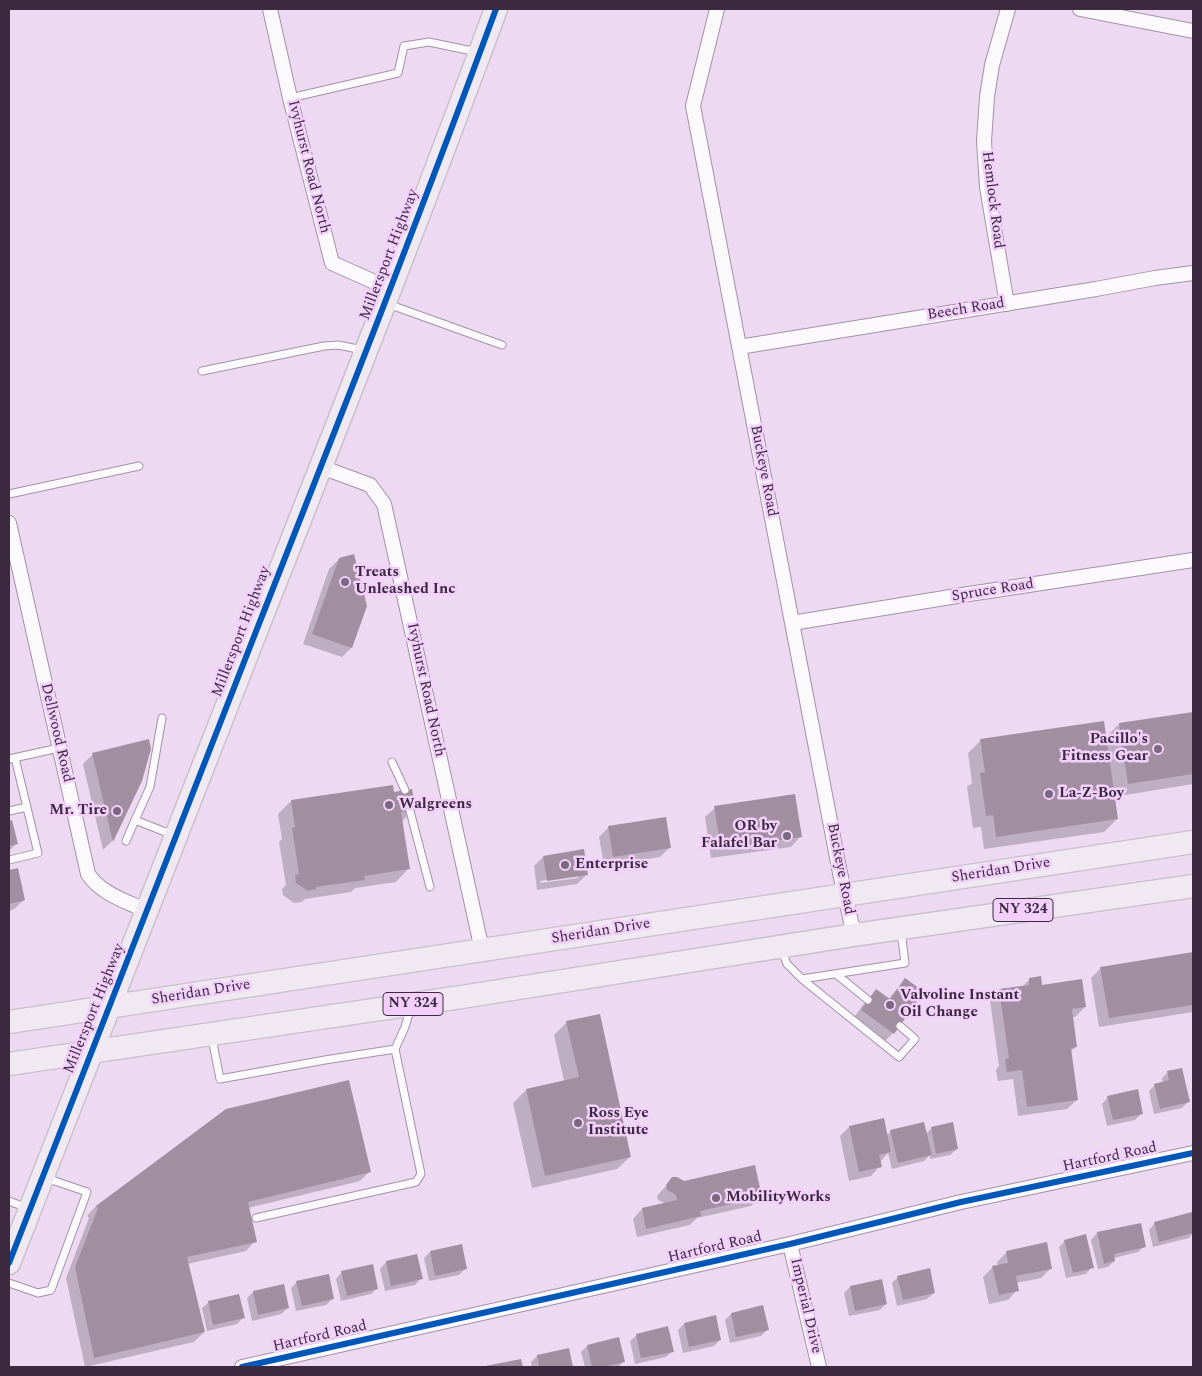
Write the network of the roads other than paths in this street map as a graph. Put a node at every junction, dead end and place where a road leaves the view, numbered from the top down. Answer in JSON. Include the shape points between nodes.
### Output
{"nodes":[{"id":1,"x":270,"y":9,"type":"edge"},
{"id":2,"x":496,"y":9,"type":"edge"},
{"id":3,"x":717,"y":9,"type":"edge"},
{"id":4,"x":1008,"y":9,"type":"edge"},
{"id":5,"x":1080,"y":9,"type":"edge"},
{"id":6,"x":1193,"y":31,"type":"edge"},
{"id":7,"x":479,"y":53,"type":"junction"},
{"id":8,"x":290,"y":98,"type":"junction"},
{"id":9,"x":1193,"y":273,"type":"edge"},
{"id":10,"x":388,"y":296,"type":"junction"},
{"id":11,"x":1007,"y":304,"type":"junction"},
{"id":12,"x":502,"y":345,"type":"dead end"},
{"id":13,"x":738,"y":346,"type":"junction"},
{"id":14,"x":366,"y":350,"type":"junction"},
{"id":15,"x":202,"y":371,"type":"dead end"},
{"id":16,"x":139,"y":466,"type":"dead end"},
{"id":17,"x":320,"y":467,"type":"junction"},
{"id":18,"x":9,"y":494,"type":"edge"},
{"id":19,"x":9,"y":523,"type":"edge"},
{"id":20,"x":1193,"y":560,"type":"edge"},
{"id":21,"x":792,"y":623,"type":"junction"},
{"id":22,"x":162,"y":718,"type":"dead end"},
{"id":23,"x":59,"y":748,"type":"junction"},
{"id":24,"x":12,"y":759,"type":"edge"},
{"id":25,"x":392,"y":762,"type":"dead end"},
{"id":26,"x":405,"y":790,"type":"dead end"},
{"id":27,"x":27,"y":807,"type":"junction"},
{"id":28,"x":9,"y":811,"type":"edge"},
{"id":29,"x":410,"y":811,"type":"dead end"},
{"id":30,"x":136,"y":820,"type":"junction"},
{"id":31,"x":176,"y":836,"type":"junction"},
{"id":32,"x":126,"y":841,"type":"dead end"},
{"id":33,"x":1193,"y":842,"type":"edge"},
{"id":34,"x":9,"y":860,"type":"edge"},
{"id":35,"x":1193,"y":886,"type":"edge"},
{"id":36,"x":430,"y":888,"type":"dead end"},
{"id":37,"x":845,"y":895,"type":"junction"},
{"id":38,"x":147,"y":911,"type":"junction"},
{"id":39,"x":900,"y":928,"type":"junction"},
{"id":40,"x":854,"y":935,"type":"junction"},
{"id":41,"x":780,"y":946,"type":"junction"},
{"id":42,"x":482,"y":950,"type":"junction"},
{"id":43,"x":836,"y":974,"type":"junction"},
{"id":44,"x":802,"y":979,"type":"junction"},
{"id":45,"x":868,"y":1000,"type":"dead end"},
{"id":46,"x":411,"y":1004,"type":"junction"},
{"id":47,"x":111,"y":1006,"type":"junction"},
{"id":48,"x":9,"y":1022,"type":"edge"},
{"id":49,"x":900,"y":1026,"type":"dead end"},
{"id":50,"x":212,"y":1034,"type":"junction"},
{"id":51,"x":395,"y":1049,"type":"junction"},
{"id":52,"x":92,"y":1052,"type":"junction"},
{"id":53,"x":9,"y":1064,"type":"edge"},
{"id":54,"x":1193,"y":1153,"type":"edge"},
{"id":55,"x":42,"y":1177,"type":"junction"},
{"id":56,"x":9,"y":1201,"type":"edge"},
{"id":57,"x":30,"y":1209,"type":"junction"},
{"id":58,"x":256,"y":1218,"type":"dead end"},
{"id":59,"x":790,"y":1244,"type":"junction"},
{"id":60,"x":9,"y":1263,"type":"edge"},
{"id":61,"x":9,"y":1283,"type":"edge"},
{"id":62,"x":296,"y":1361,"type":"edge"},
{"id":63,"x":242,"y":1367,"type":"edge"},
{"id":64,"x":819,"y":1367,"type":"edge"}],
"edges":[{"from":1,"to":8,"type":"street","name":"Ivyhurst Road North"},
{"from":2,"to":7,"type":"main road","name":"Millersport Highway"},
{"from":3,"to":13,"type":"street","name":"Buckeye Road","via":[[693,106]]},
{"from":4,"to":11,"type":"street","name":"Hemlock Road","via":[[992,65],[984,141],[987,187]]},
{"from":5,"to":6,"type":"street"},
{"from":7,"to":8,"type":"lane","via":[[429,42],[404,46],[398,73]]},
{"from":7,"to":10,"type":"main road","name":"Millersport Highway"},
{"from":8,"to":10,"type":"street","name":"Ivyhurst Road North","via":[[332,263]]},
{"from":9,"to":11,"type":"street","name":"Beech Road"},
{"from":10,"to":12,"type":"lane"},
{"from":10,"to":14,"type":"main road","name":"Millersport Highway"},
{"from":11,"to":13,"type":"street","name":"Beech Road"},
{"from":13,"to":21,"type":"street","name":"Buckeye Road"},
{"from":14,"to":15,"type":"lane","via":[[324,346]]},
{"from":14,"to":17,"type":"main road","name":"Millersport Highway"},
{"from":16,"to":18,"type":"lane"},
{"from":17,"to":31,"type":"main road","name":"Millersport Highway"},
{"from":17,"to":42,"type":"street","name":"Ivyhurst Road North","via":[[370,485],[384,504]]},
{"from":19,"to":23,"type":"street","name":"Dellwood Road"},
{"from":20,"to":21,"type":"street","name":"Spruce Road"},
{"from":21,"to":37,"type":"street","name":"Buckeye Road"},
{"from":22,"to":30,"type":"lane","via":[[150,787]]},
{"from":23,"to":24,"type":"lane"},
{"from":23,"to":38,"type":"street","name":"Dellwood Road","via":[[88,874],[108,893]]},
{"from":24,"to":27,"type":"lane"},
{"from":25,"to":26,"type":"lane"},
{"from":27,"to":28,"type":"lane"},
{"from":27,"to":34,"type":"lane","via":[[38,853]]},
{"from":29,"to":36,"type":"lane"},
{"from":30,"to":31,"type":"lane"},
{"from":30,"to":32,"type":"lane"},
{"from":31,"to":38,"type":"main road","name":"Millersport Highway"},
{"from":33,"to":37,"type":"main road","name":"Sheridan Drive"},
{"from":35,"to":39,"type":"main road","number":"NY 324"},
{"from":37,"to":40,"type":"street","name":"Buckeye Road"},
{"from":37,"to":42,"type":"main road","name":"Sheridan Drive"},
{"from":38,"to":47,"type":"main road","name":"Millersport Highway"},
{"from":39,"to":40,"type":"main road","number":"NY 324"},
{"from":39,"to":43,"type":"lane","via":[[905,963]]},
{"from":40,"to":41,"type":"main road","number":"NY 324"},
{"from":41,"to":44,"type":"lane","via":[[787,964]]},
{"from":41,"to":46,"type":"main road","number":"NY 324"},
{"from":42,"to":47,"type":"main road","name":"Sheridan Drive"},
{"from":43,"to":44,"type":"lane"},
{"from":43,"to":45,"type":"lane"},
{"from":44,"to":49,"type":"lane","via":[[899,1057],[915,1039]]},
{"from":46,"to":50,"type":"main road","number":"NY 324"},
{"from":46,"to":51,"type":"lane"},
{"from":47,"to":48,"type":"main road","name":"Sheridan Drive"},
{"from":47,"to":52,"type":"main road","name":"Millersport Highway"},
{"from":50,"to":51,"type":"lane","via":[[220,1079]]},
{"from":50,"to":52,"type":"main road","number":"NY 324"},
{"from":51,"to":58,"type":"lane","via":[[421,1174],[419,1180]]},
{"from":52,"to":53,"type":"main road","number":"NY 324"},
{"from":52,"to":55,"type":"main road","name":"Millersport Highway"},
{"from":54,"to":59,"type":"street","name":"Hartford Road","via":[[961,1202]]},
{"from":55,"to":57,"type":"main road","name":"Millersport Highway"},
{"from":55,"to":61,"type":"lane","via":[[87,1192],[51,1290],[38,1294]]},
{"from":56,"to":57,"type":"lane"},
{"from":57,"to":60,"type":"main road","name":"Millersport Highway"},
{"from":59,"to":62,"type":"street","name":"Hartford Road"},
{"from":59,"to":64,"type":"street","name":"Imperial Drive"},
{"from":62,"to":63,"type":"street","name":"Hartford Road"}]}
